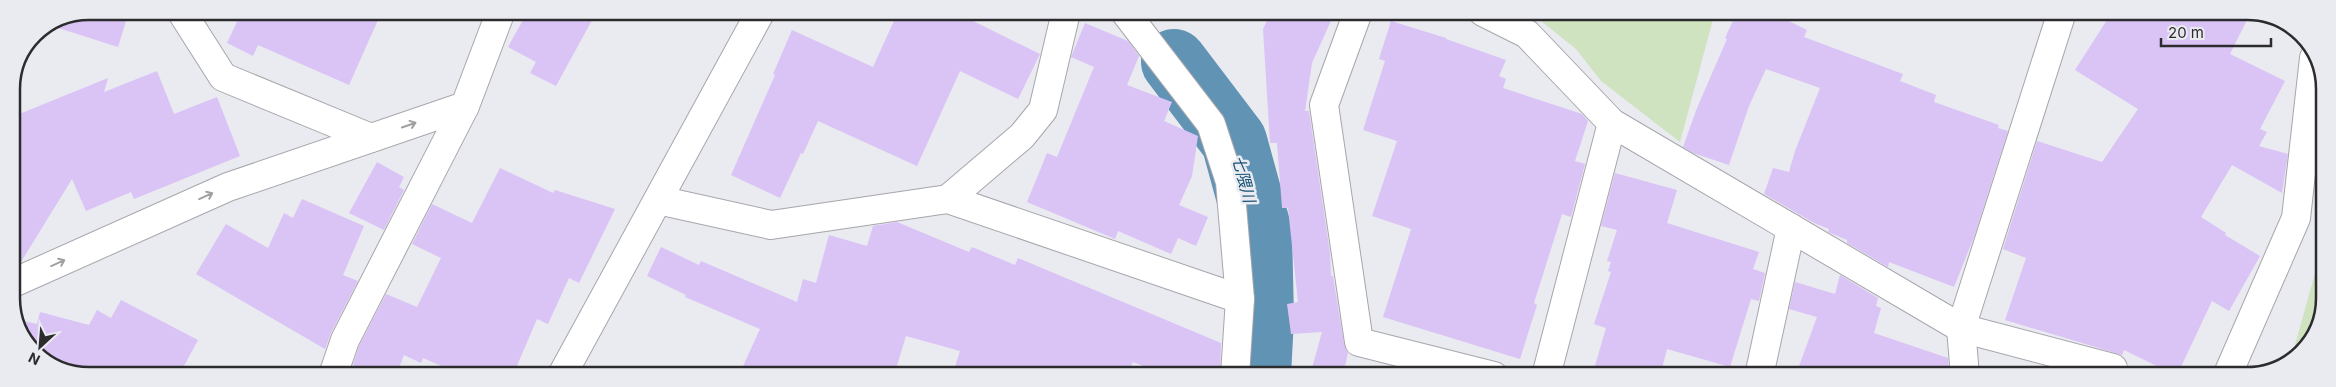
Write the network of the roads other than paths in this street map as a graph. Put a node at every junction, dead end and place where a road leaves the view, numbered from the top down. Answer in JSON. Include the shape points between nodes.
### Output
{"nodes":[{"id":1,"x":187,"y":20,"type":"edge"},
{"id":2,"x":498,"y":20,"type":"edge"},
{"id":3,"x":757,"y":20,"type":"edge"},
{"id":4,"x":1064,"y":20,"type":"edge"},
{"id":5,"x":1130,"y":20,"type":"edge"},
{"id":6,"x":1355,"y":20,"type":"edge"},
{"id":7,"x":1499,"y":20,"type":"edge"},
{"id":8,"x":2059,"y":20,"type":"edge"},
{"id":9,"x":2313,"y":69,"type":"edge"},
{"id":10,"x":465,"y":106,"type":"junction"},
{"id":11,"x":1612,"y":124,"type":"junction"},
{"id":12,"x":371,"y":138,"type":"junction"},
{"id":13,"x":948,"y":198,"type":"junction"},
{"id":14,"x":658,"y":200,"type":"junction"},
{"id":15,"x":1791,"y":228,"type":"junction"},
{"id":16,"x":20,"y":280,"type":"edge"},
{"id":17,"x":1240,"y":300,"type":"junction"},
{"id":18,"x":1961,"y":328,"type":"junction"},
{"id":19,"x":336,"y":367,"type":"edge"},
{"id":20,"x":566,"y":367,"type":"edge"},
{"id":21,"x":1236,"y":367,"type":"edge"},
{"id":22,"x":1458,"y":367,"type":"edge"},
{"id":23,"x":1548,"y":367,"type":"edge"},
{"id":24,"x":1762,"y":367,"type":"edge"},
{"id":25,"x":1964,"y":367,"type":"edge"},
{"id":26,"x":2109,"y":367,"type":"edge"},
{"id":27,"x":2231,"y":367,"type":"edge"}],
"edges":[{"from":1,"to":12,"type":"street","via":[[223,77]]},
{"from":2,"to":10,"type":"street"},
{"from":3,"to":14,"type":"street"},
{"from":4,"to":13,"type":"street","via":[[1043,110],[1022,136]]},
{"from":5,"to":17,"type":"street","via":[[1211,124],[1230,182]]},
{"from":6,"to":22,"type":"street","via":[[1324,104],[1359,342]]},
{"from":7,"to":11,"type":"street","via":[[1527,34]]},
{"from":8,"to":18,"type":"street"},
{"from":9,"to":27,"type":"street","via":[[2296,218]]},
{"from":12,"to":10,"type":"street","one_way":true},
{"from":10,"to":19,"type":"street","via":[[345,340]]},
{"from":11,"to":15,"type":"street"},
{"from":11,"to":23,"type":"street"},
{"from":16,"to":12,"type":"street","one_way":true,"via":[[228,187]]},
{"from":13,"to":14,"type":"street","via":[[771,225]]},
{"from":13,"to":17,"type":"street"},
{"from":14,"to":20,"type":"street"},
{"from":15,"to":18,"type":"street"},
{"from":15,"to":24,"type":"street"},
{"from":17,"to":21,"type":"street"},
{"from":18,"to":25,"type":"street"},
{"from":18,"to":26,"type":"street"}]}
